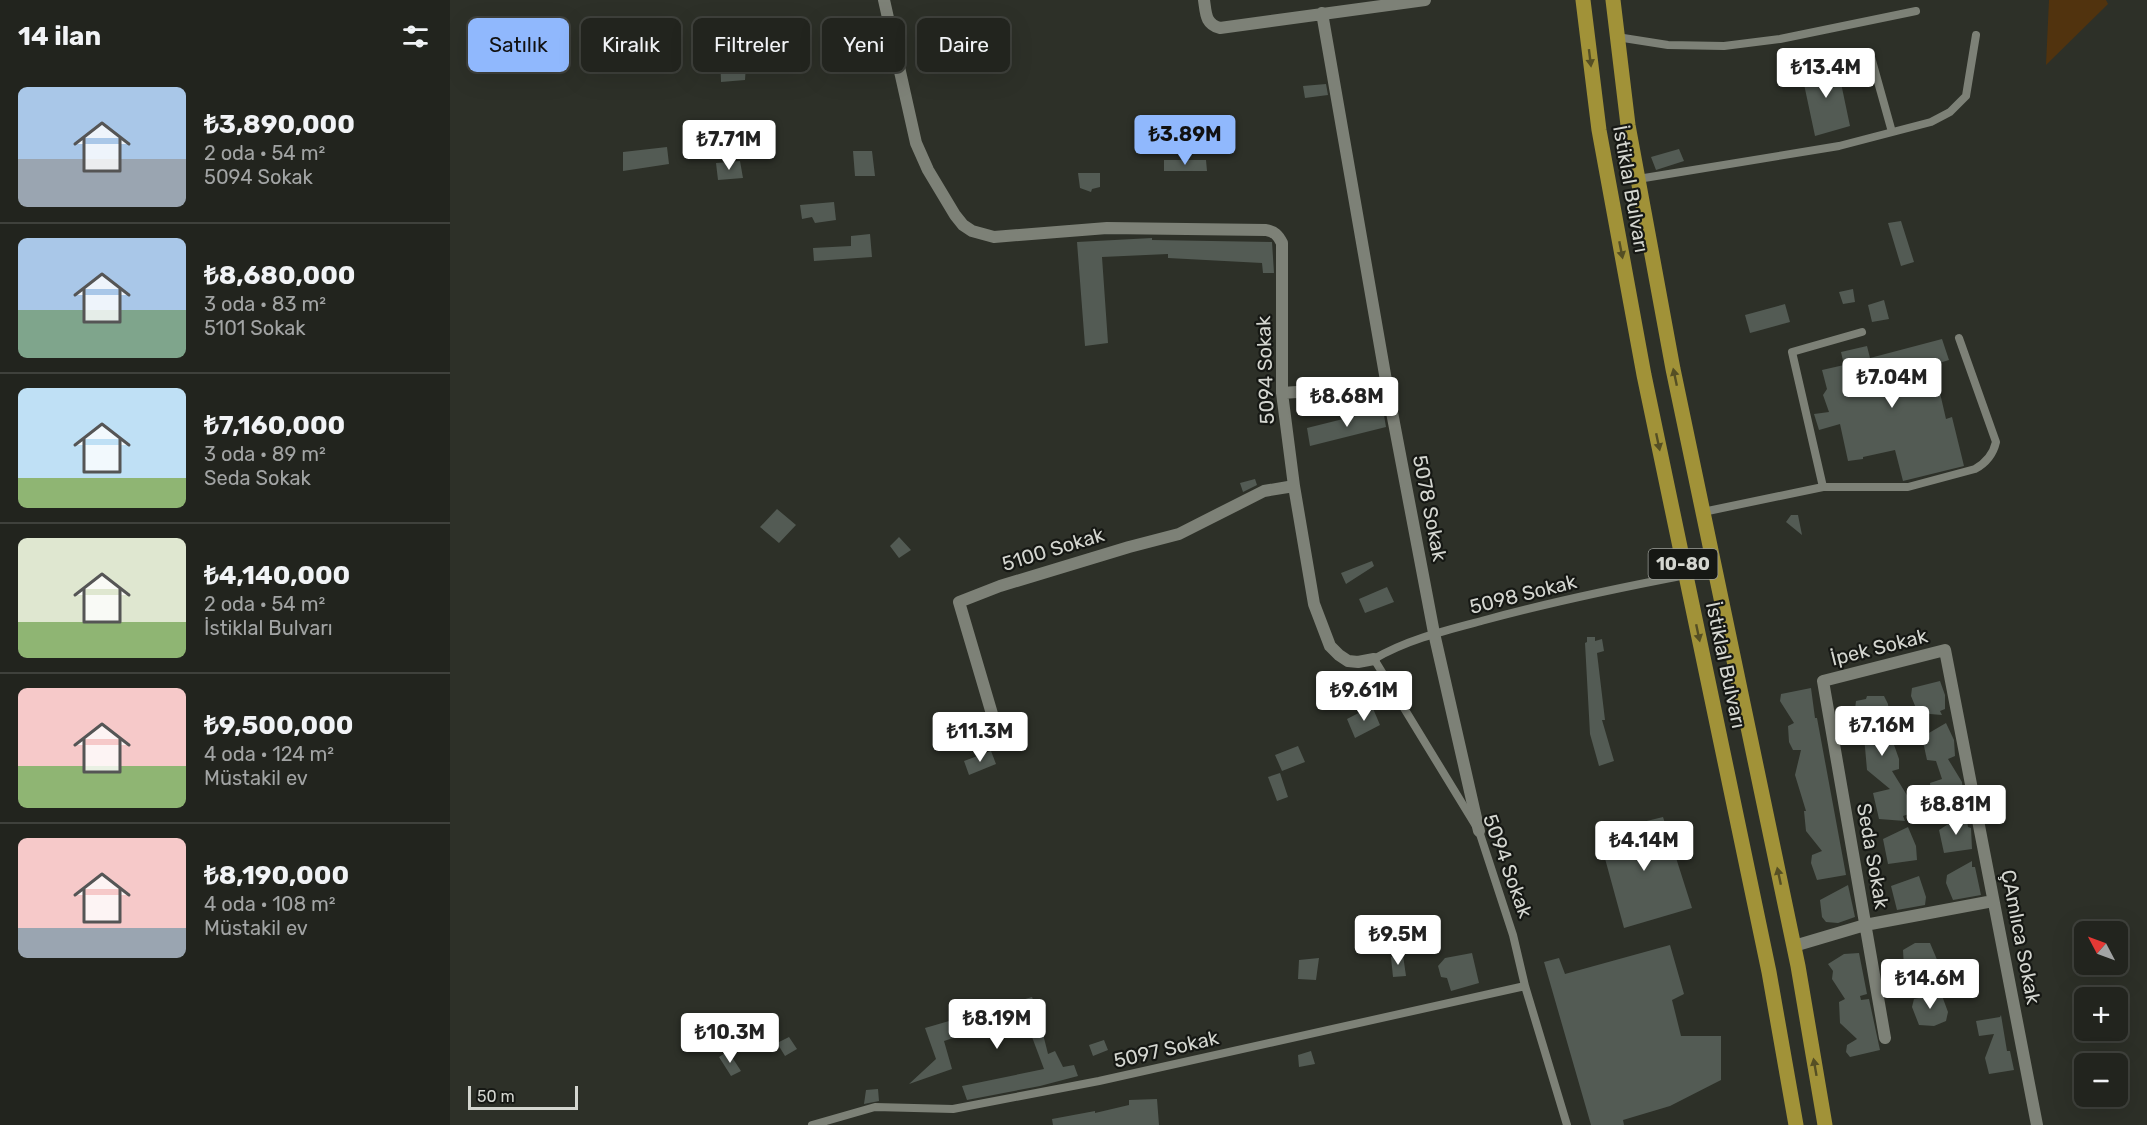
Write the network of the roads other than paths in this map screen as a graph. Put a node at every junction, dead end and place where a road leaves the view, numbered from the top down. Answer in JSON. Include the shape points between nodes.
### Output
{"nodes":[{"id":1,"x":884,"y":0,"type":"edge"},
{"id":2,"x":1204,"y":0,"type":"edge"},
{"id":3,"x":1425,"y":0,"type":"edge"},
{"id":4,"x":1583,"y":0,"type":"edge"},
{"id":5,"x":1612,"y":0,"type":"edge"},
{"id":6,"x":1916,"y":11,"type":"dead end"},
{"id":7,"x":1322,"y":13,"type":"junction"},
{"id":8,"x":1976,"y":35,"type":"dead end"},
{"id":9,"x":1617,"y":37,"type":"junction"},
{"id":10,"x":1871,"y":57,"type":"dead end"},
{"id":11,"x":1892,"y":132,"type":"junction"},
{"id":12,"x":1638,"y":178,"type":"junction"},
{"id":13,"x":1862,"y":332,"type":"dead end"},
{"id":14,"x":1959,"y":338,"type":"dead end"},
{"id":15,"x":1387,"y":386,"type":"junction"},
{"id":16,"x":1282,"y":393,"type":"junction"},
{"id":17,"x":1294,"y":486,"type":"junction"},
{"id":18,"x":1823,"y":487,"type":"junction"},
{"id":19,"x":1703,"y":512,"type":"junction"},
{"id":20,"x":1686,"y":575,"type":"junction"},
{"id":21,"x":1434,"y":633,"type":"junction"},
{"id":22,"x":1945,"y":650,"type":"joint"},
{"id":23,"x":1374,"y":659,"type":"junction"},
{"id":24,"x":1823,"y":681,"type":"joint"},
{"id":25,"x":1000,"y":741,"type":"dead end"},
{"id":26,"x":1479,"y":831,"type":"junction"},
{"id":27,"x":1994,"y":901,"type":"junction"},
{"id":28,"x":1865,"y":925,"type":"junction"},
{"id":29,"x":1794,"y":946,"type":"junction"},
{"id":30,"x":1525,"y":986,"type":"junction"},
{"id":31,"x":1885,"y":1038,"type":"dead end"},
{"id":32,"x":812,"y":1125,"type":"edge"},
{"id":33,"x":1567,"y":1125,"type":"edge"},
{"id":34,"x":1796,"y":1125,"type":"edge"},
{"id":35,"x":1825,"y":1125,"type":"edge"},
{"id":36,"x":2037,"y":1125,"type":"edge"}],
"edges":[{"from":1,"to":16,"type":"street","name":"5094 Sokak","via":[[916,143],[955,215],[972,231],[994,237],[1107,228],[1274,232],[1282,243]]},
{"from":2,"to":7,"type":"street","via":[[1206,19],[1220,28]]},
{"from":3,"to":7,"type":"street"},
{"from":4,"to":20,"type":"main road","name":"İstiklal Bulvarı","number":"10-80","one_way":true,"via":[[1599,130]]},
{"from":5,"to":9,"type":"main road","name":"İstiklal Bulvarı","number":"10-80"},
{"from":6,"to":9,"type":"lane","via":[[1734,46],[1668,45]]},
{"from":7,"to":15,"type":"street","name":"5078 Sokak"},
{"from":8,"to":11,"type":"lane","via":[[1966,96],[1950,112],[1931,122]]},
{"from":9,"to":12,"type":"main road","name":"İstiklal Bulvarı","number":"10-80"},
{"from":10,"to":11,"type":"lane"},
{"from":11,"to":12,"type":"lane","via":[[1839,147]]},
{"from":19,"to":12,"type":"main road","name":"İstiklal Bulvarı","number":"10-80","one_way":true},
{"from":13,"to":18,"type":"lane","via":[[1792,352]]},
{"from":14,"to":18,"type":"lane","via":[[1996,442],[1986,461],[1975,469],[1908,488]]},
{"from":15,"to":16,"type":"street"},
{"from":15,"to":21,"type":"street","name":"5078 Sokak"},
{"from":16,"to":17,"type":"street","name":"5094 Sokak"},
{"from":17,"to":23,"type":"street","name":"5094 Sokak","via":[[1314,604],[1330,646],[1348,661]]},
{"from":17,"to":25,"type":"street","name":"5100 Sokak","via":[[1264,491],[1179,534],[1000,586],[959,602]]},
{"from":18,"to":19,"type":"lane"},
{"from":29,"to":19,"type":"main road","name":"İstiklal Bulvarı","number":"10-80","one_way":true},
{"from":20,"to":21,"type":"lane","name":"5098 Sokak"},
{"from":20,"to":34,"type":"main road","name":"İstiklal Bulvarı","number":"10-80","one_way":true,"via":[[1769,972]]},
{"from":21,"to":23,"type":"lane","name":"5098 Sokak","via":[[1397,645]]},
{"from":21,"to":26,"type":"street","name":"5078 Sokak"},
{"from":22,"to":24,"type":"street","name":"İpek Sokak"},
{"from":22,"to":27,"type":"street","name":"ÇAmlıca Sokak"},
{"from":23,"to":26,"type":"lane","name":"5094 Sokak"},
{"from":24,"to":28,"type":"street","name":"Seda Sokak"},
{"from":26,"to":30,"type":"lane","name":"5094 Sokak","via":[[1513,935]]},
{"from":27,"to":28,"type":"street"},
{"from":27,"to":36,"type":"street","name":"ÇAmlıca Sokak"},
{"from":28,"to":29,"type":"street"},
{"from":28,"to":31,"type":"street","name":"Seda Sokak"},
{"from":35,"to":29,"type":"main road","name":"İstiklal Bulvarı","number":"10-80","one_way":true},
{"from":30,"to":32,"type":"lane","name":"5097 Sokak","via":[[1100,1081],[953,1109],[875,1107]]},
{"from":30,"to":33,"type":"lane","name":"5094 Sokak"}]}
